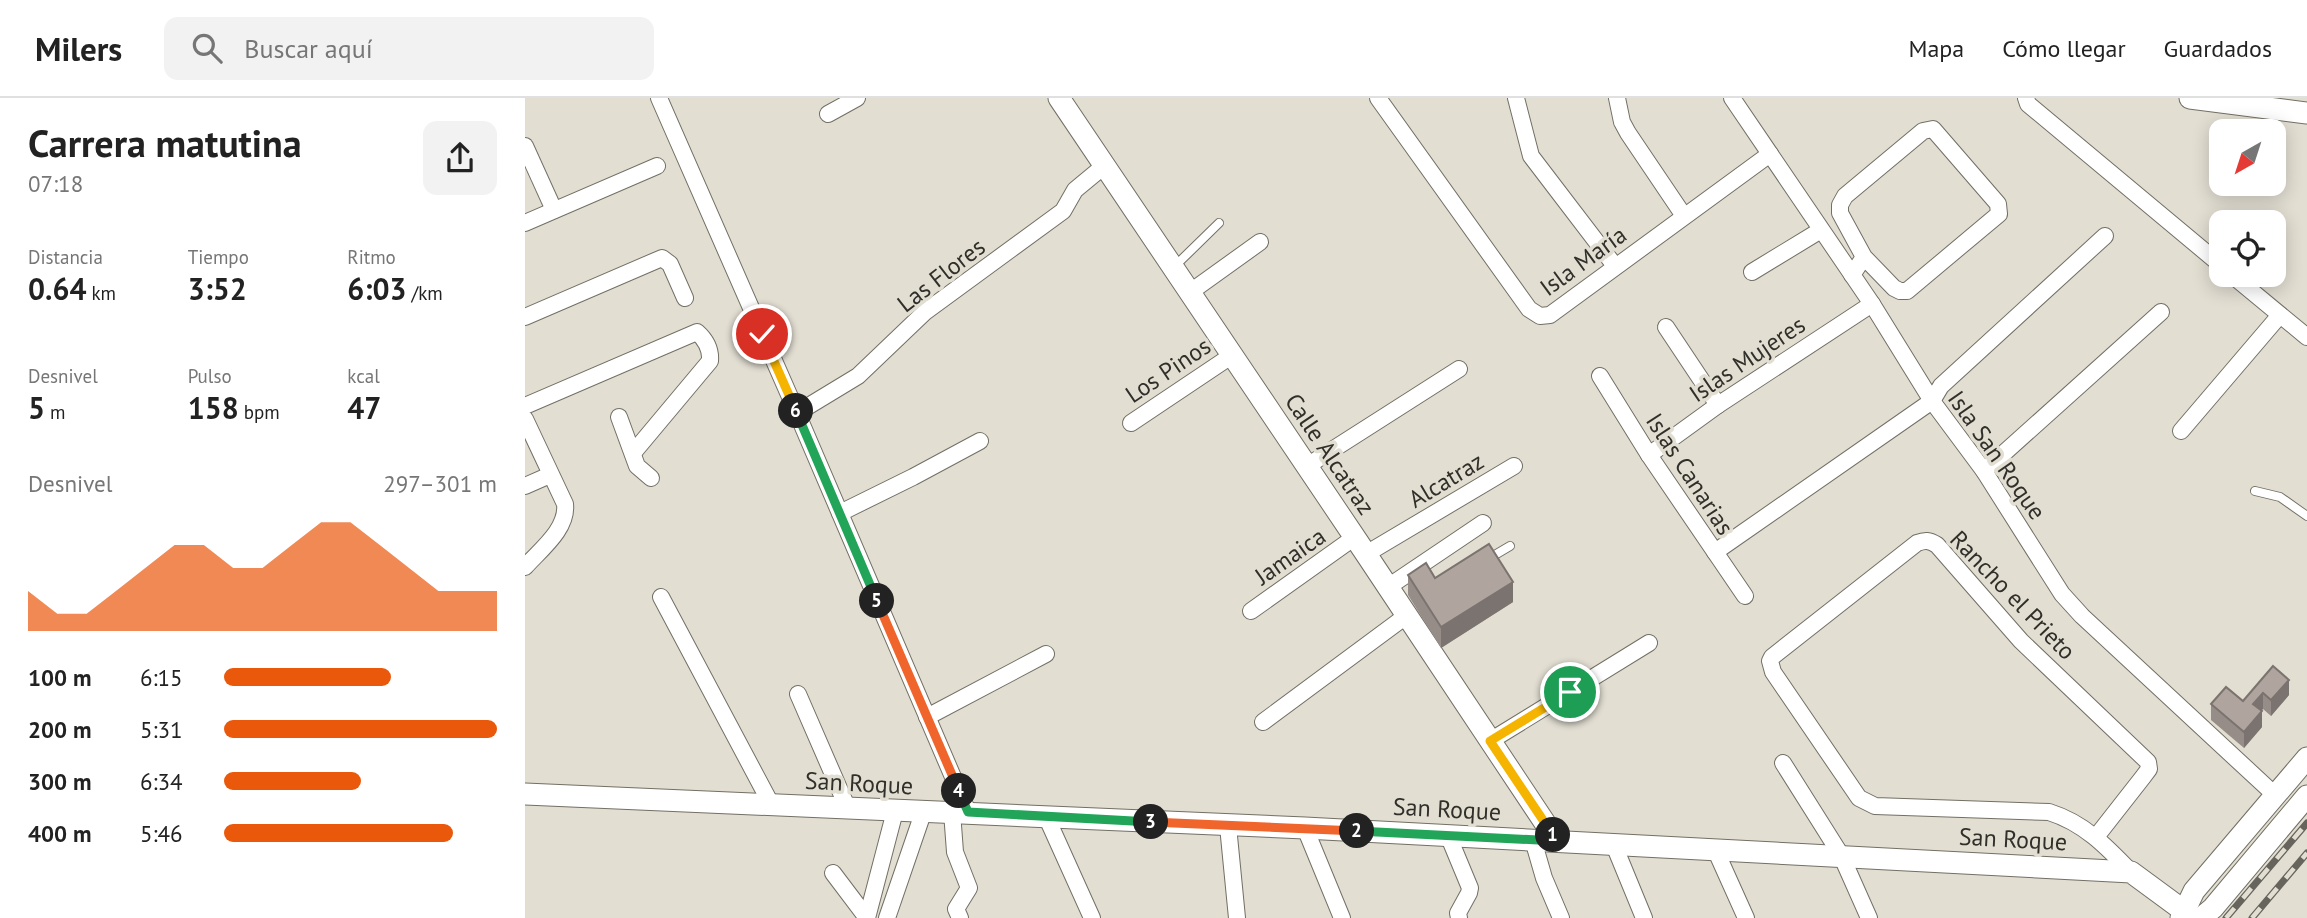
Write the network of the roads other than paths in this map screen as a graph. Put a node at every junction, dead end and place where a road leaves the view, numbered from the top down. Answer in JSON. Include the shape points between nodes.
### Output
{"nodes":[{"id":1,"x":659,"y":98,"type":"edge"},
{"id":2,"x":857,"y":98,"type":"edge"},
{"id":3,"x":1059,"y":98,"type":"edge"},
{"id":4,"x":1378,"y":98,"type":"edge"},
{"id":5,"x":1515,"y":98,"type":"edge"},
{"id":6,"x":1617,"y":98,"type":"edge"},
{"id":7,"x":1732,"y":98,"type":"edge"},
{"id":8,"x":2026,"y":98,"type":"edge"},
{"id":9,"x":2190,"y":98,"type":"edge"},
{"id":10,"x":2307,"y":113,"type":"edge"},
{"id":11,"x":828,"y":114,"type":"dead end"},
{"id":12,"x":525,"y":146,"type":"edge"},
{"id":13,"x":1770,"y":154,"type":"junction"},
{"id":14,"x":657,"y":166,"type":"dead end"},
{"id":15,"x":1104,"y":166,"type":"junction"},
{"id":16,"x":554,"y":209,"type":"junction"},
{"id":17,"x":1684,"y":216,"type":"junction"},
{"id":18,"x":525,"y":223,"type":"edge"},
{"id":19,"x":1219,"y":223,"type":"dead end"},
{"id":20,"x":1821,"y":230,"type":"junction"},
{"id":21,"x":2105,"y":236,"type":"dead end"},
{"id":22,"x":1260,"y":242,"type":"dead end"},
{"id":23,"x":2209,"y":255,"type":"edge"},
{"id":24,"x":1864,"y":257,"type":"junction"},
{"id":25,"x":1615,"y":266,"type":"junction"},
{"id":26,"x":1173,"y":268,"type":"junction"},
{"id":27,"x":1752,"y":272,"type":"dead end"},
{"id":28,"x":1852,"y":275,"type":"junction"},
{"id":29,"x":2246,"y":287,"type":"edge"},
{"id":30,"x":1189,"y":293,"type":"junction"},
{"id":31,"x":685,"y":298,"type":"dead end"},
{"id":32,"x":1872,"y":304,"type":"junction"},
{"id":33,"x":2161,"y":312,"type":"dead end"},
{"id":34,"x":2280,"y":315,"type":"junction"},
{"id":35,"x":525,"y":317,"type":"edge"},
{"id":36,"x":1666,"y":327,"type":"dead end"},
{"id":37,"x":2307,"y":337,"type":"edge"},
{"id":38,"x":1231,"y":356,"type":"junction"},
{"id":39,"x":1459,"y":369,"type":"dead end"},
{"id":40,"x":1600,"y":376,"type":"dead end"},
{"id":41,"x":1932,"y":401,"type":"junction"},
{"id":42,"x":1718,"y":405,"type":"junction"},
{"id":43,"x":525,"y":406,"type":"edge"},
{"id":44,"x":797,"y":413,"type":"junction"},
{"id":45,"x":619,"y":418,"type":"dead end"},
{"id":46,"x":525,"y":419,"type":"edge"},
{"id":47,"x":1131,"y":423,"type":"dead end"},
{"id":48,"x":2181,"y":431,"type":"dead end"},
{"id":49,"x":980,"y":441,"type":"dead end"},
{"id":50,"x":633,"y":453,"type":"junction"},
{"id":51,"x":1650,"y":455,"type":"junction"},
{"id":52,"x":1307,"y":466,"type":"junction"},
{"id":53,"x":1514,"y":466,"type":"dead end"},
{"id":54,"x":1984,"y":471,"type":"junction"},
{"id":55,"x":550,"y":475,"type":"junction"},
{"id":56,"x":651,"y":478,"type":"dead end"},
{"id":57,"x":525,"y":486,"type":"edge"},
{"id":58,"x":2255,"y":491,"type":"dead end"},
{"id":59,"x":839,"y":513,"type":"junction"},
{"id":60,"x":2307,"y":516,"type":"edge"},
{"id":61,"x":1483,"y":523,"type":"dead end"},
{"id":62,"x":1361,"y":546,"type":"junction"},
{"id":63,"x":1510,"y":546,"type":"dead end"},
{"id":64,"x":1714,"y":552,"type":"junction"},
{"id":65,"x":1479,"y":564,"type":"edge"},
{"id":66,"x":525,"y":567,"type":"edge"},
{"id":67,"x":1388,"y":587,"type":"junction"},
{"id":68,"x":1745,"y":596,"type":"dead end"},
{"id":69,"x":661,"y":597,"type":"dead end"},
{"id":70,"x":1409,"y":609,"type":"junction"},
{"id":71,"x":1251,"y":611,"type":"dead end"},
{"id":72,"x":1650,"y":643,"type":"dead end"},
{"id":73,"x":1046,"y":654,"type":"dead end"},
{"id":74,"x":798,"y":694,"type":"dead end"},
{"id":75,"x":927,"y":717,"type":"junction"},
{"id":76,"x":1263,"y":722,"type":"dead end"},
{"id":77,"x":1490,"y":741,"type":"junction"},
{"id":78,"x":2307,"y":758,"type":"edge"},
{"id":79,"x":1783,"y":763,"type":"dead end"},
{"id":80,"x":525,"y":794,"type":"edge"},
{"id":81,"x":2275,"y":795,"type":"junction"},
{"id":82,"x":2307,"y":796,"type":"edge"},
{"id":83,"x":771,"y":804,"type":"junction"},
{"id":84,"x":848,"y":808,"type":"junction"},
{"id":85,"x":895,"y":811,"type":"junction"},
{"id":86,"x":960,"y":812,"type":"junction"},
{"id":87,"x":923,"y":813,"type":"junction"},
{"id":88,"x":1046,"y":816,"type":"junction"},
{"id":89,"x":1229,"y":826,"type":"junction"},
{"id":90,"x":1305,"y":828,"type":"junction"},
{"id":91,"x":1448,"y":835,"type":"junction"},
{"id":92,"x":2096,"y":836,"type":"junction"},
{"id":93,"x":1533,"y":840,"type":"junction"},
{"id":94,"x":1557,"y":841,"type":"junction"},
{"id":95,"x":1614,"y":845,"type":"junction"},
{"id":96,"x":1715,"y":849,"type":"junction"},
{"id":97,"x":1841,"y":855,"type":"junction"},
{"id":98,"x":2131,"y":872,"type":"junction"},
{"id":99,"x":833,"y":873,"type":"dead end"},
{"id":100,"x":2189,"y":916,"type":"edge"},
{"id":101,"x":867,"y":918,"type":"edge"},
{"id":102,"x":887,"y":918,"type":"edge"},
{"id":103,"x":960,"y":918,"type":"edge"},
{"id":104,"x":1092,"y":918,"type":"edge"},
{"id":105,"x":1237,"y":918,"type":"edge"},
{"id":106,"x":1342,"y":918,"type":"edge"},
{"id":107,"x":1459,"y":918,"type":"edge"},
{"id":108,"x":1561,"y":918,"type":"edge"},
{"id":109,"x":1644,"y":918,"type":"edge"},
{"id":110,"x":1746,"y":918,"type":"edge"},
{"id":111,"x":1869,"y":918,"type":"edge"}],
"edges":[{"from":1,"to":44,"type":"street"},
{"from":2,"to":11,"type":"street"},
{"from":3,"to":15,"type":"main road","name":"Calle Alcatraz"},
{"from":4,"to":25,"type":"street","name":"Isla María","via":[[1529,309],[1540,316],[1550,315]]},
{"from":5,"to":25,"type":"street","via":[[1531,156]]},
{"from":6,"to":17,"type":"street","via":[[1628,133]]},
{"from":7,"to":13,"type":"street","name":"Isla San Roque"},
{"from":8,"to":23,"type":"street"},
{"from":9,"to":10,"type":"main road"},
{"from":12,"to":16,"type":"street"},
{"from":13,"to":17,"type":"street","name":"Isla María"},
{"from":13,"to":20,"type":"street","name":"Isla San Roque"},
{"from":14,"to":16,"type":"street"},
{"from":15,"to":26,"type":"main road","name":"Calle Alcatraz"},
{"from":15,"to":44,"type":"street","name":"Las Flores","via":[[1075,190],[1063,211],[925,312],[858,376]]},
{"from":16,"to":18,"type":"street"},
{"from":17,"to":25,"type":"street","name":"Isla María"},
{"from":19,"to":26,"type":"lane"},
{"from":20,"to":27,"type":"street"},
{"from":20,"to":28,"type":"street","name":"Isla San Roque"},
{"from":21,"to":41,"type":"street","via":[[1941,386]]},
{"from":22,"to":30,"type":"street"},
{"from":24,"to":24,"type":"street","via":[[1840,205],[1923,131],[1933,129],[1998,204],[1999,214],[1907,291],[1894,288]]},
{"from":24,"to":28,"type":"street"},
{"from":26,"to":30,"type":"main road","name":"Calle Alcatraz"},
{"from":28,"to":32,"type":"street","name":"Isla San Roque"},
{"from":29,"to":34,"type":"street"},
{"from":30,"to":38,"type":"main road","name":"Calle Alcatraz"},
{"from":31,"to":35,"type":"street","via":[[670,264],[662,258]]},
{"from":32,"to":41,"type":"street","name":"Isla San Roque"},
{"from":32,"to":42,"type":"street","name":"Islas Mujeres"},
{"from":33,"to":54,"type":"street"},
{"from":34,"to":37,"type":"street"},
{"from":34,"to":48,"type":"street"},
{"from":36,"to":42,"type":"street"},
{"from":38,"to":47,"type":"street","name":"Los Pinos"},
{"from":38,"to":52,"type":"main road","name":"Calle Alcatraz"},
{"from":39,"to":52,"type":"street"},
{"from":40,"to":51,"type":"street","name":"Islas Canarias"},
{"from":41,"to":54,"type":"street","name":"Isla San Roque"},
{"from":41,"to":64,"type":"street"},
{"from":42,"to":51,"type":"street","name":"Islas Mujeres"},
{"from":43,"to":50,"type":"street","via":[[698,332],[710,361]]},
{"from":44,"to":59,"type":"street"},
{"from":45,"to":50,"type":"street"},
{"from":46,"to":55,"type":"street"},
{"from":49,"to":59,"type":"street"},
{"from":50,"to":56,"type":"street","via":[[637,466]]},
{"from":51,"to":64,"type":"street","name":"Islas Canarias"},
{"from":52,"to":62,"type":"main road","name":"Calle Alcatraz"},
{"from":53,"to":62,"type":"street","name":"Alcatraz"},
{"from":54,"to":81,"type":"street","name":"Isla San Roque","via":[[2062,594]]},
{"from":55,"to":57,"type":"street"},
{"from":55,"to":66,"type":"street","via":[[566,513]]},
{"from":58,"to":60,"type":"lane","via":[[2280,497]]},
{"from":59,"to":75,"type":"street"},
{"from":61,"to":67,"type":"street"},
{"from":62,"to":67,"type":"main road","name":"Calle Alcatraz"},
{"from":62,"to":71,"type":"street","name":"Jamaica"},
{"from":63,"to":65,"type":"lane"},
{"from":64,"to":68,"type":"street","name":"Islas Canarias"},
{"from":67,"to":70,"type":"main road","name":"Calle Alcatraz"},
{"from":69,"to":83,"type":"street"},
{"from":70,"to":76,"type":"street"},
{"from":70,"to":77,"type":"main road","name":"Calle Alcatraz"},
{"from":72,"to":77,"type":"street"},
{"from":73,"to":75,"type":"street"},
{"from":74,"to":84,"type":"street"},
{"from":75,"to":86,"type":"street"},
{"from":77,"to":94,"type":"main road","name":"Calle Alcatraz"},
{"from":78,"to":81,"type":"main road"},
{"from":79,"to":97,"type":"street"},
{"from":80,"to":83,"type":"main road","name":"San Roque"},
{"from":81,"to":100,"type":"main road","via":[[2194,891]]},
{"from":82,"to":100,"type":"main road","via":[[2213,908]]},
{"from":83,"to":84,"type":"main road","name":"San Roque"},
{"from":84,"to":85,"type":"main road","name":"San Roque"},
{"from":85,"to":87,"type":"main road","name":"San Roque"},
{"from":85,"to":101,"type":"street"},
{"from":86,"to":87,"type":"main road","name":"San Roque"},
{"from":86,"to":88,"type":"main road","name":"San Roque"},
{"from":86,"to":103,"type":"street","via":[[955,852],[969,888],[956,909]]},
{"from":87,"to":102,"type":"street"},
{"from":88,"to":89,"type":"main road","name":"San Roque"},
{"from":88,"to":104,"type":"street"},
{"from":89,"to":90,"type":"main road","name":"San Roque"},
{"from":89,"to":105,"type":"street"},
{"from":90,"to":91,"type":"main road","name":"San Roque"},
{"from":90,"to":106,"type":"street"},
{"from":91,"to":93,"type":"main road","name":"San Roque"},
{"from":91,"to":107,"type":"street","via":[[1469,888]]},
{"from":92,"to":92,"type":"street","name":"Rancho el Prieto","via":[[2149,769],[2148,762],[2021,641],[1930,541],[1916,543],[1770,662],[1866,803],[2049,812]]},
{"from":92,"to":98,"type":"street"},
{"from":93,"to":94,"type":"main road","name":"San Roque"},
{"from":93,"to":108,"type":"street"},
{"from":94,"to":95,"type":"main road","name":"San Roque"},
{"from":95,"to":96,"type":"main road","name":"San Roque"},
{"from":95,"to":109,"type":"street"},
{"from":96,"to":97,"type":"main road","name":"San Roque"},
{"from":96,"to":110,"type":"street"},
{"from":97,"to":98,"type":"main road","name":"San Roque"},
{"from":97,"to":111,"type":"street"},
{"from":98,"to":100,"type":"main road"},
{"from":99,"to":101,"type":"street"}]}
